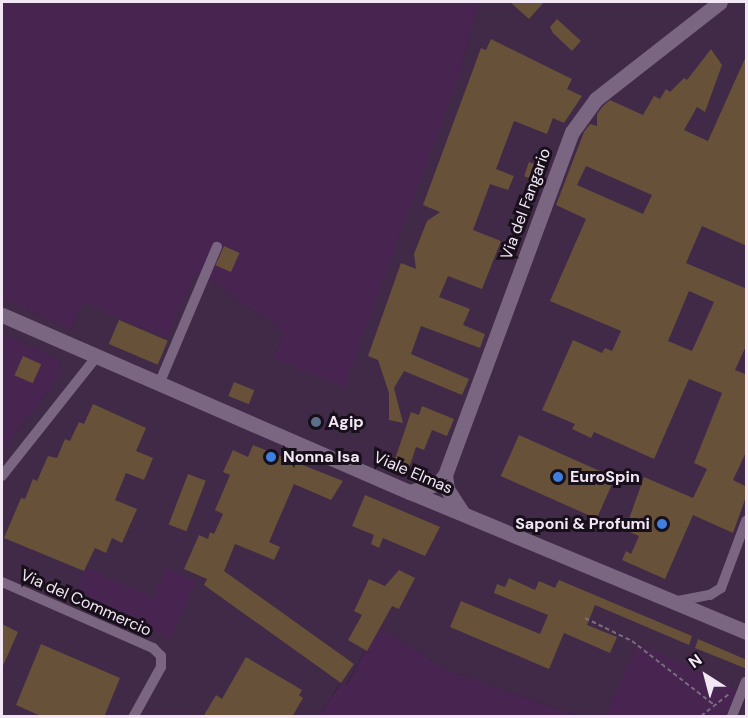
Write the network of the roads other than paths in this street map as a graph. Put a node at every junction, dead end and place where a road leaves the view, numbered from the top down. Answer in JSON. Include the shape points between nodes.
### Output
{"nodes":[{"id":1,"x":720,"y":2,"type":"edge"},
{"id":2,"x":217,"y":247,"type":"dead end"},
{"id":3,"x":2,"y":315,"type":"edge"},
{"id":4,"x":97,"y":356,"type":"junction"},
{"id":5,"x":159,"y":384,"type":"junction"},
{"id":6,"x":445,"y":475,"type":"junction"},
{"id":7,"x":2,"y":476,"type":"edge"},
{"id":8,"x":410,"y":492,"type":"junction"},
{"id":9,"x":464,"y":514,"type":"junction"},
{"id":10,"x":747,"y":521,"type":"edge"},
{"id":11,"x":2,"y":582,"type":"edge"},
{"id":12,"x":678,"y":601,"type":"junction"},
{"id":13,"x":747,"y":632,"type":"edge"},
{"id":14,"x":744,"y":687,"type":"edge"},
{"id":15,"x":134,"y":717,"type":"edge"},
{"id":16,"x":732,"y":717,"type":"edge"}],
"edges":[{"from":1,"to":6,"type":"main road","name":"Via del Fangario","via":[[596,99],[572,132]]},
{"from":2,"to":5,"type":"street"},
{"from":3,"to":4,"type":"main road","name":"Viale Elmas"},
{"from":4,"to":5,"type":"main road","name":"Viale Elmas"},
{"from":4,"to":7,"type":"street"},
{"from":5,"to":8,"type":"main road","name":"Viale Elmas"},
{"from":6,"to":8,"type":"main road","via":[[437,484]]},
{"from":6,"to":9,"type":"main road","via":[[447,489]]},
{"from":8,"to":9,"type":"main road","name":"Viale Elmas"},
{"from":9,"to":12,"type":"main road","name":"Viale Elmas"},
{"from":10,"to":12,"type":"street","via":[[721,588],[710,595]]},
{"from":11,"to":15,"type":"street","name":"Via del Commercio","via":[[153,648],[161,656],[161,667]]},
{"from":12,"to":13,"type":"main road","name":"Viale Elmas"},
{"from":14,"to":16,"type":"street"}]}
